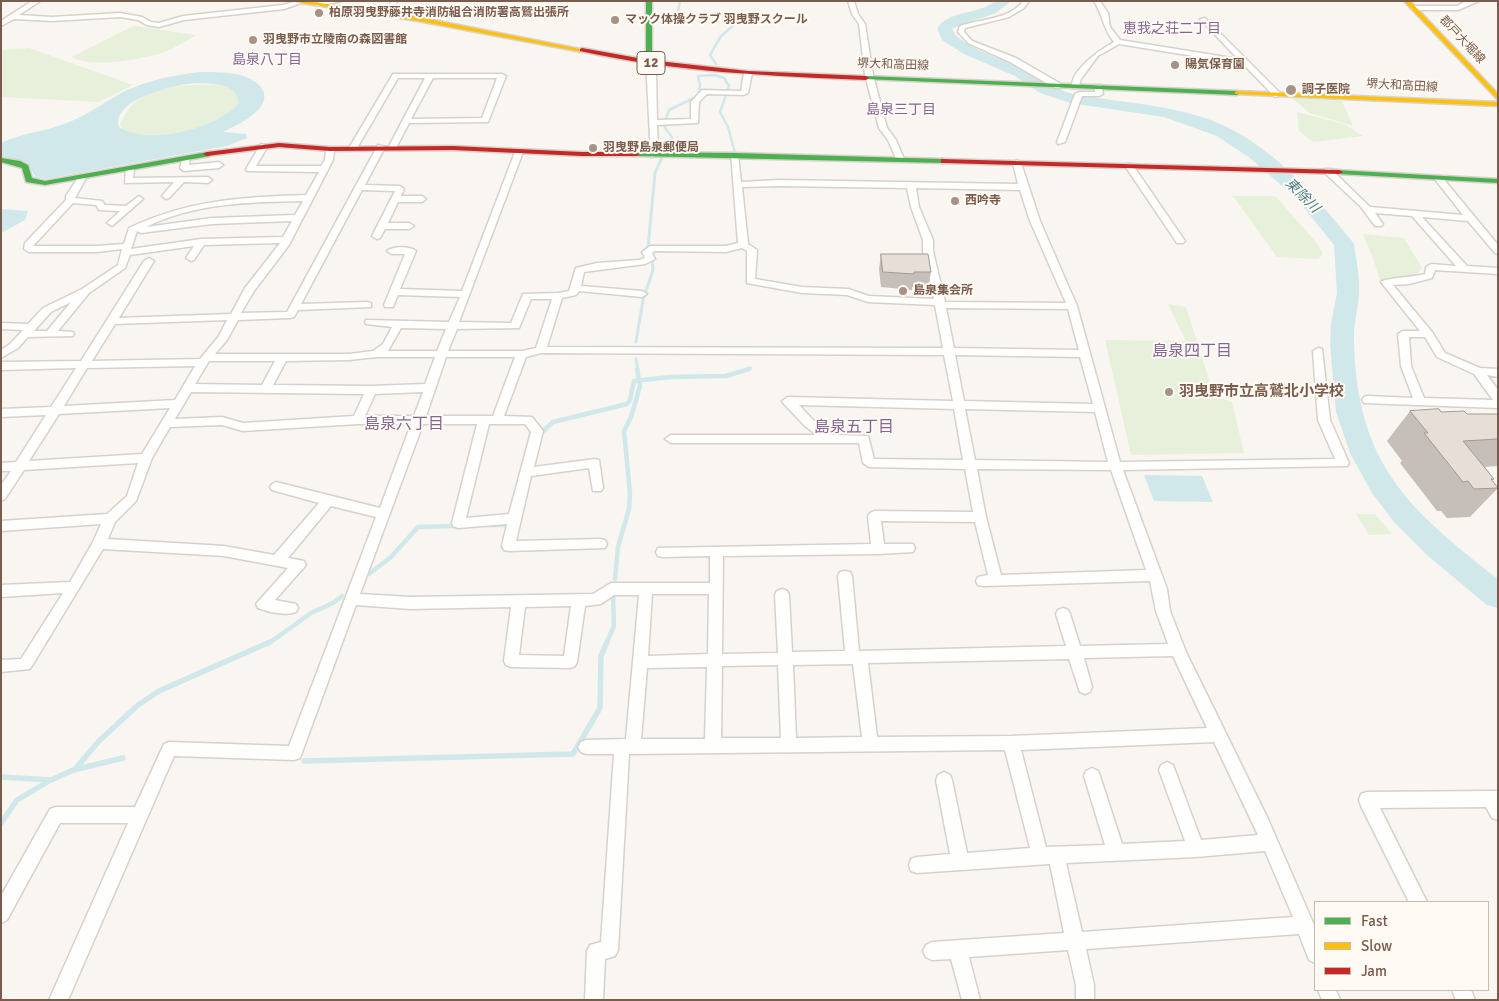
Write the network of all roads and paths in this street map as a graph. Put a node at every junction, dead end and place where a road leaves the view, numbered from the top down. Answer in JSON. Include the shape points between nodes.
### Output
{"nodes":[{"id":1,"x":37,"y":1,"type":"edge"},
{"id":2,"x":339,"y":1,"type":"edge"},
{"id":3,"x":394,"y":1,"type":"edge"},
{"id":4,"x":649,"y":1,"type":"edge"},
{"id":5,"x":851,"y":1,"type":"edge"},
{"id":6,"x":1026,"y":1,"type":"edge"},
{"id":7,"x":1097,"y":1,"type":"edge"},
{"id":8,"x":1476,"y":1,"type":"edge"},
{"id":9,"x":296,"y":2,"type":"edge"},
{"id":10,"x":317,"y":4,"type":"junction"},
{"id":11,"x":1410,"y":4,"type":"edge"},
{"id":12,"x":390,"y":14,"type":"junction"},
{"id":13,"x":14,"y":16,"type":"junction"},
{"id":14,"x":1203,"y":19,"type":"dead end"},
{"id":15,"x":1,"y":24,"type":"edge"},
{"id":16,"x":1118,"y":42,"type":"junction"},
{"id":17,"x":649,"y":62,"type":"junction"},
{"id":18,"x":1245,"y":62,"type":"junction"},
{"id":19,"x":748,"y":73,"type":"junction"},
{"id":20,"x":430,"y":76,"type":"junction"},
{"id":21,"x":870,"y":78,"type":"junction"},
{"id":22,"x":1054,"y":86,"type":"junction"},
{"id":23,"x":1077,"y":90,"type":"junction"},
{"id":24,"x":1278,"y":95,"type":"junction"},
{"id":25,"x":1498,"y":98,"type":"edge"},
{"id":26,"x":1498,"y":104,"type":"edge"},
{"id":27,"x":406,"y":121,"type":"junction"},
{"id":28,"x":653,"y":123,"type":"junction"},
{"id":29,"x":1060,"y":142,"type":"dead end"},
{"id":30,"x":264,"y":146,"type":"junction"},
{"id":31,"x":330,"y":148,"type":"junction"},
{"id":32,"x":353,"y":148,"type":"junction"},
{"id":33,"x":386,"y":148,"type":"junction"},
{"id":34,"x":519,"y":152,"type":"junction"},
{"id":35,"x":654,"y":155,"type":"junction"},
{"id":36,"x":734,"y":155,"type":"junction"},
{"id":37,"x":186,"y":158,"type":"junction"},
{"id":38,"x":900,"y":159,"type":"junction"},
{"id":39,"x":1,"y":160,"type":"edge"},
{"id":40,"x":1018,"y":163,"type":"junction"},
{"id":41,"x":219,"y":165,"type":"dead end"},
{"id":42,"x":1129,"y":166,"type":"junction"},
{"id":43,"x":130,"y":169,"type":"junction"},
{"id":44,"x":324,"y":169,"type":"junction"},
{"id":45,"x":1328,"y":171,"type":"junction"},
{"id":46,"x":82,"y":178,"type":"junction"},
{"id":47,"x":1438,"y":178,"type":"junction"},
{"id":48,"x":181,"y":180,"type":"junction"},
{"id":49,"x":208,"y":180,"type":"dead end"},
{"id":50,"x":1498,"y":181,"type":"edge"},
{"id":51,"x":737,"y":185,"type":"junction"},
{"id":52,"x":911,"y":186,"type":"junction"},
{"id":53,"x":360,"y":187,"type":"junction"},
{"id":54,"x":1023,"y":187,"type":"junction"},
{"id":55,"x":166,"y":196,"type":"dead end"},
{"id":56,"x":308,"y":198,"type":"junction"},
{"id":57,"x":139,"y":199,"type":"dead end"},
{"id":58,"x":395,"y":199,"type":"junction"},
{"id":59,"x":422,"y":199,"type":"dead end"},
{"id":60,"x":71,"y":200,"type":"junction"},
{"id":61,"x":127,"y":209,"type":"junction"},
{"id":62,"x":1368,"y":210,"type":"junction"},
{"id":63,"x":1414,"y":213,"type":"junction"},
{"id":64,"x":298,"y":218,"type":"junction"},
{"id":65,"x":1470,"y":218,"type":"junction"},
{"id":66,"x":112,"y":223,"type":"dead end"},
{"id":67,"x":1378,"y":224,"type":"dead end"},
{"id":68,"x":382,"y":226,"type":"junction"},
{"id":69,"x":409,"y":226,"type":"dead end"},
{"id":70,"x":132,"y":232,"type":"junction"},
{"id":71,"x":377,"y":236,"type":"dead end"},
{"id":72,"x":286,"y":240,"type":"junction"},
{"id":73,"x":1180,"y":241,"type":"dead end"},
{"id":74,"x":201,"y":242,"type":"junction"},
{"id":75,"x":743,"y":245,"type":"junction"},
{"id":76,"x":127,"y":250,"type":"junction"},
{"id":77,"x":392,"y":251,"type":"dead end"},
{"id":78,"x":1498,"y":251,"type":"edge"},
{"id":79,"x":191,"y":258,"type":"dead end"},
{"id":80,"x":149,"y":261,"type":"dead end"},
{"id":81,"x":1464,"y":269,"type":"junction"},
{"id":82,"x":1498,"y":271,"type":"edge"},
{"id":83,"x":576,"y":288,"type":"junction"},
{"id":84,"x":86,"y":291,"type":"junction"},
{"id":85,"x":394,"y":292,"type":"junction"},
{"id":86,"x":466,"y":294,"type":"junction"},
{"id":87,"x":642,"y":294,"type":"dead end"},
{"id":88,"x":558,"y":296,"type":"junction"},
{"id":89,"x":940,"y":304,"type":"junction"},
{"id":90,"x":367,"y":305,"type":"dead end"},
{"id":91,"x":389,"y":305,"type":"dead end"},
{"id":92,"x":1072,"y":306,"type":"junction"},
{"id":93,"x":295,"y":308,"type":"junction"},
{"id":94,"x":235,"y":316,"type":"junction"},
{"id":95,"x":110,"y":321,"type":"junction"},
{"id":96,"x":370,"y":322,"type":"dead end"},
{"id":97,"x":398,"y":325,"type":"junction"},
{"id":98,"x":453,"y":325,"type":"junction"},
{"id":99,"x":1,"y":326,"type":"edge"},
{"id":100,"x":28,"y":331,"type":"junction"},
{"id":101,"x":50,"y":334,"type":"junction"},
{"id":102,"x":69,"y":334,"type":"dead end"},
{"id":103,"x":1428,"y":334,"type":"junction"},
{"id":104,"x":541,"y":350,"type":"junction"},
{"id":105,"x":949,"y":351,"type":"junction"},
{"id":106,"x":1318,"y":351,"type":"dead end"},
{"id":107,"x":376,"y":354,"type":"junction"},
{"id":108,"x":522,"y":354,"type":"junction"},
{"id":109,"x":1085,"y":354,"type":"junction"},
{"id":110,"x":1,"y":355,"type":"edge"},
{"id":111,"x":441,"y":355,"type":"junction"},
{"id":112,"x":282,"y":358,"type":"junction"},
{"id":113,"x":204,"y":360,"type":"junction"},
{"id":114,"x":84,"y":365,"type":"junction"},
{"id":115,"x":1,"y":366,"type":"edge"},
{"id":116,"x":1478,"y":371,"type":"junction"},
{"id":117,"x":1498,"y":373,"type":"edge"},
{"id":118,"x":188,"y":388,"type":"junction"},
{"id":119,"x":430,"y":388,"type":"junction"},
{"id":120,"x":265,"y":389,"type":"junction"},
{"id":121,"x":371,"y":390,"type":"junction"},
{"id":122,"x":1368,"y":400,"type":"dead end"},
{"id":123,"x":1498,"y":400,"type":"edge"},
{"id":124,"x":1420,"y":401,"type":"junction"},
{"id":125,"x":179,"y":404,"type":"junction"},
{"id":126,"x":1498,"y":404,"type":"edge"},
{"id":127,"x":959,"y":405,"type":"junction"},
{"id":128,"x":1099,"y":408,"type":"junction"},
{"id":129,"x":55,"y":410,"type":"junction"},
{"id":130,"x":1,"y":413,"type":"edge"},
{"id":131,"x":358,"y":420,"type":"junction"},
{"id":132,"x":419,"y":420,"type":"junction"},
{"id":133,"x":491,"y":420,"type":"junction"},
{"id":134,"x":168,"y":423,"type":"junction"},
{"id":135,"x":671,"y":439,"type":"dead end"},
{"id":136,"x":831,"y":439,"type":"junction"},
{"id":137,"x":146,"y":458,"type":"junction"},
{"id":138,"x":971,"y":464,"type":"junction"},
{"id":139,"x":21,"y":465,"type":"junction"},
{"id":140,"x":1,"y":466,"type":"edge"},
{"id":141,"x":1115,"y":466,"type":"junction"},
{"id":142,"x":526,"y":472,"type":"junction"},
{"id":143,"x":276,"y":487,"type":"dead end"},
{"id":144,"x":597,"y":488,"type":"dead end"},
{"id":145,"x":1,"y":496,"type":"edge"},
{"id":146,"x":328,"y":501,"type":"junction"},
{"id":147,"x":382,"y":513,"type":"junction"},
{"id":148,"x":980,"y":518,"type":"junction"},
{"id":149,"x":110,"y":519,"type":"junction"},
{"id":150,"x":514,"y":519,"type":"junction"},
{"id":151,"x":1,"y":526,"type":"edge"},
{"id":152,"x":99,"y":544,"type":"junction"},
{"id":153,"x":600,"y":544,"type":"dead end"},
{"id":154,"x":908,"y":548,"type":"dead end"},
{"id":155,"x":878,"y":549,"type":"junction"},
{"id":156,"x":717,"y":551,"type":"junction"},
{"id":157,"x":663,"y":552,"type":"dead end"},
{"id":158,"x":277,"y":561,"type":"junction"},
{"id":159,"x":1155,"y":575,"type":"junction"},
{"id":160,"x":845,"y":576,"type":"dead end"},
{"id":161,"x":74,"y":587,"type":"junction"},
{"id":162,"x":716,"y":588,"type":"junction"},
{"id":163,"x":646,"y":589,"type":"junction"},
{"id":164,"x":1,"y":591,"type":"edge"},
{"id":165,"x":782,"y":595,"type":"dead end"},
{"id":166,"x":351,"y":599,"type":"junction"},
{"id":167,"x":579,"y":600,"type":"junction"},
{"id":168,"x":519,"y":601,"type":"junction"},
{"id":169,"x":291,"y":608,"type":"dead end"},
{"id":170,"x":1063,"y":614,"type":"dead end"},
{"id":171,"x":1177,"y":650,"type":"junction"},
{"id":172,"x":1075,"y":652,"type":"junction"},
{"id":173,"x":856,"y":658,"type":"junction"},
{"id":174,"x":784,"y":660,"type":"junction"},
{"id":175,"x":714,"y":661,"type":"junction"},
{"id":176,"x":641,"y":662,"type":"junction"},
{"id":177,"x":1,"y":666,"type":"edge"},
{"id":178,"x":1085,"y":687,"type":"dead end"},
{"id":179,"x":1217,"y":735,"type":"junction"},
{"id":180,"x":1011,"y":743,"type":"junction"},
{"id":181,"x":870,"y":744,"type":"junction"},
{"id":182,"x":789,"y":745,"type":"junction"},
{"id":183,"x":713,"y":746,"type":"junction"},
{"id":184,"x":586,"y":747,"type":"dead end"},
{"id":185,"x":628,"y":747,"type":"junction"},
{"id":186,"x":1167,"y":770,"type":"dead end"},
{"id":187,"x":1092,"y":776,"type":"dead end"},
{"id":188,"x":944,"y":780,"type":"dead end"},
{"id":189,"x":1495,"y":803,"type":"edge"},
{"id":190,"x":141,"y":814,"type":"junction"},
{"id":191,"x":1269,"y":842,"type":"junction"},
{"id":192,"x":1196,"y":849,"type":"junction"},
{"id":193,"x":1116,"y":853,"type":"junction"},
{"id":194,"x":1048,"y":856,"type":"junction"},
{"id":195,"x":960,"y":862,"type":"junction"},
{"id":196,"x":917,"y":865,"type":"dead end"},
{"id":197,"x":7,"y":892,"type":"edge"},
{"id":198,"x":1418,"y":901,"type":"edge"},
{"id":199,"x":1,"y":914,"type":"edge"},
{"id":200,"x":1305,"y":925,"type":"junction"},
{"id":201,"x":1076,"y":941,"type":"junction"},
{"id":202,"x":958,"y":949,"type":"junction"},
{"id":203,"x":932,"y":951,"type":"dead end"},
{"id":204,"x":1314,"y":951,"type":"edge"},
{"id":205,"x":58,"y":1000,"type":"edge"},
{"id":206,"x":594,"y":1000,"type":"edge"},
{"id":207,"x":971,"y":1000,"type":"edge"},
{"id":208,"x":1085,"y":1000,"type":"edge"}],
"edges":[{"from":1,"to":13,"type":"street"},
{"from":2,"to":10,"type":"street"},
{"from":3,"to":12,"type":"street"},
{"from":4,"to":17,"type":"main road"},
{"from":5,"to":21,"type":"street","via":[[862,24]]},
{"from":6,"to":22,"type":"street","via":[[1025,5],[1008,15],[970,24],[962,27],[961,32],[976,45],[1013,60]]},
{"from":7,"to":16,"type":"street","via":[[1106,13],[1107,27]]},
{"from":8,"to":11,"type":"street","via":[[1458,8]]},
{"from":9,"to":10,"type":"main road","name":"堺大和高田線","number":"12"},
{"from":9,"to":13,"type":"street","via":[[284,7],[182,18],[159,24],[120,15],[52,19]]},
{"from":10,"to":12,"type":"main road","name":"堺大和高田線","number":"12"},
{"from":11,"to":25,"type":"main road","name":"郡戸大堀線"},
{"from":12,"to":17,"type":"main road","name":"堺大和高田線","number":"12"},
{"from":13,"to":15,"type":"street"},
{"from":14,"to":18,"type":"street"},
{"from":16,"to":18,"type":"street"},
{"from":16,"to":23,"type":"street","via":[[1096,55],[1077,79]]},
{"from":17,"to":19,"type":"main road","name":"堺大和高田線","number":"12"},
{"from":17,"to":28,"type":"street"},
{"from":18,"to":24,"type":"street"},
{"from":19,"to":21,"type":"main road","name":"堺大和高田線","number":"12"},
{"from":19,"to":28,"type":"street","via":[[744,93],[704,92],[695,102],[695,121]]},
{"from":20,"to":27,"type":"street"},
{"from":20,"to":27,"type":"street","via":[[502,76],[485,120]]},
{"from":20,"to":32,"type":"street","via":[[396,76]]},
{"from":21,"to":22,"type":"main road","name":"堺大和高田線","number":"12"},
{"from":21,"to":38,"type":"street","via":[[883,128]]},
{"from":22,"to":23,"type":"main road","name":"堺大和高田線","number":"12"},
{"from":23,"to":24,"type":"main road","name":"堺大和高田線","number":"12","via":[[1098,88]]},
{"from":23,"to":29,"type":"street"},
{"from":24,"to":26,"type":"main road","name":"堺大和高田線","number":"12"},
{"from":27,"to":33,"type":"street"},
{"from":28,"to":35,"type":"street"},
{"from":30,"to":31,"type":"main road"},
{"from":30,"to":37,"type":"main road"},
{"from":30,"to":44,"type":"street","via":[[250,170]]},
{"from":31,"to":32,"type":"main road"},
{"from":31,"to":44,"type":"street"},
{"from":32,"to":33,"type":"main road"},
{"from":33,"to":34,"type":"main road"},
{"from":33,"to":53,"type":"street"},
{"from":34,"to":35,"type":"main road"},
{"from":34,"to":86,"type":"street"},
{"from":35,"to":36,"type":"main road"},
{"from":36,"to":38,"type":"main road"},
{"from":36,"to":51,"type":"street"},
{"from":37,"to":41,"type":"street","via":[[184,168]]},
{"from":37,"to":43,"type":"main road"},
{"from":38,"to":40,"type":"main road"},
{"from":39,"to":46,"type":"main road","via":[[17,162],[25,167],[29,180],[36,182]]},
{"from":40,"to":42,"type":"main road"},
{"from":40,"to":54,"type":"street"},
{"from":42,"to":45,"type":"main road"},
{"from":42,"to":73,"type":"street"},
{"from":43,"to":46,"type":"main road"},
{"from":43,"to":48,"type":"street","via":[[128,181]]},
{"from":44,"to":56,"type":"street"},
{"from":45,"to":47,"type":"main road"},
{"from":45,"to":62,"type":"street"},
{"from":46,"to":60,"type":"street","via":[[70,196]]},
{"from":47,"to":50,"type":"main road"},
{"from":47,"to":65,"type":"street"},
{"from":48,"to":49,"type":"street"},
{"from":48,"to":55,"type":"street"},
{"from":51,"to":52,"type":"street"},
{"from":51,"to":75,"type":"street"},
{"from":52,"to":54,"type":"street"},
{"from":52,"to":89,"type":"street","via":[[928,240]]},
{"from":53,"to":58,"type":"street","via":[[400,189]]},
{"from":53,"to":93,"type":"street"},
{"from":54,"to":92,"type":"street"},
{"from":56,"to":64,"type":"street"},
{"from":56,"to":70,"type":"street","via":[[214,202],[172,212]]},
{"from":57,"to":61,"type":"street"},
{"from":58,"to":59,"type":"street"},
{"from":58,"to":68,"type":"street"},
{"from":60,"to":61,"type":"street","via":[[99,203],[102,208]]},
{"from":60,"to":76,"type":"street","via":[[28,245],[29,249]]},
{"from":61,"to":66,"type":"street"},
{"from":62,"to":63,"type":"street"},
{"from":62,"to":67,"type":"street"},
{"from":63,"to":65,"type":"street"},
{"from":63,"to":81,"type":"street"},
{"from":64,"to":70,"type":"street","via":[[183,223]]},
{"from":64,"to":72,"type":"street"},
{"from":65,"to":78,"type":"street"},
{"from":68,"to":69,"type":"street"},
{"from":68,"to":71,"type":"street"},
{"from":70,"to":76,"type":"street"},
{"from":72,"to":74,"type":"street"},
{"from":72,"to":94,"type":"street","via":[[249,290]]},
{"from":74,"to":76,"type":"street"},
{"from":74,"to":79,"type":"street"},
{"from":75,"to":83,"type":"street","via":[[653,248],[647,252],[650,259],[641,263],[592,266],[579,270]]},
{"from":75,"to":89,"type":"street","via":[[752,250],[750,281],[802,290],[848,292],[868,299]]},
{"from":76,"to":84,"type":"street","via":[[122,266]]},
{"from":77,"to":85,"type":"street","via":[[410,251]]},
{"from":80,"to":95,"type":"street"},
{"from":81,"to":82,"type":"street"},
{"from":81,"to":103,"type":"street","via":[[1431,266],[1429,276],[1386,282]]},
{"from":83,"to":87,"type":"street"},
{"from":83,"to":88,"type":"street","via":[[572,293]]},
{"from":84,"to":100,"type":"street","via":[[48,310]]},
{"from":84,"to":101,"type":"street"},
{"from":85,"to":86,"type":"street"},
{"from":85,"to":91,"type":"street"},
{"from":86,"to":98,"type":"street"},
{"from":88,"to":98,"type":"street","via":[[526,296],[515,326]]},
{"from":88,"to":104,"type":"street"},
{"from":89,"to":92,"type":"street"},
{"from":89,"to":105,"type":"street"},
{"from":90,"to":93,"type":"street"},
{"from":92,"to":109,"type":"street"},
{"from":93,"to":94,"type":"street","via":[[290,315]]},
{"from":94,"to":95,"type":"street"},
{"from":94,"to":113,"type":"street","via":[[223,338]]},
{"from":95,"to":114,"type":"street"},
{"from":96,"to":97,"type":"street"},
{"from":97,"to":98,"type":"street"},
{"from":97,"to":107,"type":"street","via":[[387,346]]},
{"from":98,"to":111,"type":"street"},
{"from":99,"to":100,"type":"street","via":[[18,326]]},
{"from":100,"to":101,"type":"street"},
{"from":100,"to":110,"type":"street"},
{"from":101,"to":102,"type":"street"},
{"from":103,"to":116,"type":"street","via":[[1441,355]]},
{"from":103,"to":124,"type":"street","via":[[1403,334],[1406,366]]},
{"from":104,"to":105,"type":"street"},
{"from":104,"to":108,"type":"street"},
{"from":105,"to":109,"type":"street"},
{"from":105,"to":127,"type":"street"},
{"from":106,"to":141,"type":"street","via":[[1324,420],[1343,463]]},
{"from":107,"to":111,"type":"street"},
{"from":107,"to":112,"type":"street"},
{"from":108,"to":111,"type":"street"},
{"from":108,"to":133,"type":"street"},
{"from":109,"to":128,"type":"street"},
{"from":111,"to":119,"type":"street"},
{"from":112,"to":113,"type":"street"},
{"from":112,"to":120,"type":"street"},
{"from":113,"to":114,"type":"street"},
{"from":113,"to":118,"type":"street"},
{"from":114,"to":115,"type":"street"},
{"from":114,"to":129,"type":"street"},
{"from":116,"to":117,"type":"street"},
{"from":116,"to":123,"type":"street"},
{"from":118,"to":120,"type":"street"},
{"from":118,"to":125,"type":"street"},
{"from":119,"to":121,"type":"street"},
{"from":119,"to":132,"type":"street"},
{"from":120,"to":121,"type":"street"},
{"from":121,"to":131,"type":"street"},
{"from":122,"to":124,"type":"street"},
{"from":124,"to":126,"type":"street"},
{"from":125,"to":129,"type":"street"},
{"from":125,"to":134,"type":"street"},
{"from":127,"to":128,"type":"street"},
{"from":127,"to":136,"type":"street","via":[[788,401],[809,423]]},
{"from":127,"to":138,"type":"street"},
{"from":128,"to":141,"type":"street"},
{"from":129,"to":130,"type":"street"},
{"from":129,"to":139,"type":"street"},
{"from":131,"to":132,"type":"street"},
{"from":131,"to":134,"type":"street","via":[[243,427],[222,421]]},
{"from":132,"to":133,"type":"street"},
{"from":132,"to":147,"type":"street"},
{"from":133,"to":142,"type":"street","via":[[528,420],[537,431]]},
{"from":133,"to":150,"type":"street","via":[[458,523]]},
{"from":134,"to":137,"type":"street"},
{"from":135,"to":136,"type":"street"},
{"from":136,"to":138,"type":"street","via":[[864,439],[869,463]]},
{"from":137,"to":139,"type":"street"},
{"from":137,"to":149,"type":"street","via":[[132,498]]},
{"from":138,"to":141,"type":"street"},
{"from":138,"to":148,"type":"street"},
{"from":139,"to":140,"type":"street"},
{"from":139,"to":145,"type":"street"},
{"from":141,"to":159,"type":"street"},
{"from":142,"to":144,"type":"street","via":[[595,463]]},
{"from":142,"to":150,"type":"street"},
{"from":143,"to":146,"type":"street"},
{"from":146,"to":147,"type":"street"},
{"from":146,"to":158,"type":"street"},
{"from":147,"to":166,"type":"street"},
{"from":148,"to":155,"type":"street","via":[[874,516]]},
{"from":148,"to":159,"type":"street","via":[[990,580]]},
{"from":149,"to":151,"type":"street"},
{"from":149,"to":152,"type":"street"},
{"from":150,"to":153,"type":"street","via":[[508,546]]},
{"from":152,"to":158,"type":"street","via":[[224,551]]},
{"from":152,"to":161,"type":"street"},
{"from":154,"to":155,"type":"street"},
{"from":155,"to":156,"type":"street"},
{"from":156,"to":157,"type":"street"},
{"from":156,"to":162,"type":"street"},
{"from":158,"to":169,"type":"street","via":[[299,565],[263,604]]},
{"from":159,"to":171,"type":"street","via":[[1160,588],[1159,599]]},
{"from":160,"to":173,"type":"street"},
{"from":161,"to":164,"type":"street"},
{"from":161,"to":177,"type":"street","via":[[25,665]]},
{"from":162,"to":163,"type":"street"},
{"from":162,"to":175,"type":"street"},
{"from":163,"to":167,"type":"street","via":[[611,590],[596,600]]},
{"from":163,"to":176,"type":"street"},
{"from":165,"to":174,"type":"street"},
{"from":166,"to":168,"type":"street","via":[[410,603]]},
{"from":166,"to":190,"type":"street","via":[[297,757],[169,749]]},
{"from":167,"to":168,"type":"street"},
{"from":167,"to":168,"type":"street","via":[[570,662],[511,661]]},
{"from":170,"to":172,"type":"street"},
{"from":171,"to":172,"type":"street"},
{"from":171,"to":179,"type":"street"},
{"from":172,"to":173,"type":"street"},
{"from":172,"to":178,"type":"street"},
{"from":173,"to":174,"type":"street"},
{"from":173,"to":181,"type":"street"},
{"from":174,"to":175,"type":"street"},
{"from":174,"to":182,"type":"street"},
{"from":175,"to":176,"type":"street"},
{"from":175,"to":183,"type":"street"},
{"from":176,"to":185,"type":"street"},
{"from":179,"to":180,"type":"street"},
{"from":179,"to":191,"type":"street"},
{"from":180,"to":181,"type":"street"},
{"from":180,"to":194,"type":"street"},
{"from":181,"to":182,"type":"street"},
{"from":182,"to":183,"type":"street"},
{"from":183,"to":185,"type":"street"},
{"from":184,"to":185,"type":"street"},
{"from":185,"to":206,"type":"street","via":[[610,950],[596,951]]},
{"from":186,"to":192,"type":"street"},
{"from":187,"to":193,"type":"street"},
{"from":188,"to":195,"type":"street"},
{"from":189,"to":198,"type":"street","via":[[1367,800]]},
{"from":190,"to":197,"type":"street","via":[[56,815]]},
{"from":190,"to":205,"type":"street"},
{"from":191,"to":192,"type":"street"},
{"from":191,"to":200,"type":"street"},
{"from":192,"to":193,"type":"street"},
{"from":193,"to":194,"type":"street"},
{"from":194,"to":195,"type":"street"},
{"from":194,"to":201,"type":"street"},
{"from":195,"to":196,"type":"street"},
{"from":197,"to":199,"type":"street"},
{"from":200,"to":201,"type":"street"},
{"from":200,"to":204,"type":"street"},
{"from":201,"to":202,"type":"street"},
{"from":201,"to":208,"type":"street"},
{"from":202,"to":203,"type":"street"},
{"from":202,"to":207,"type":"street"}]}
